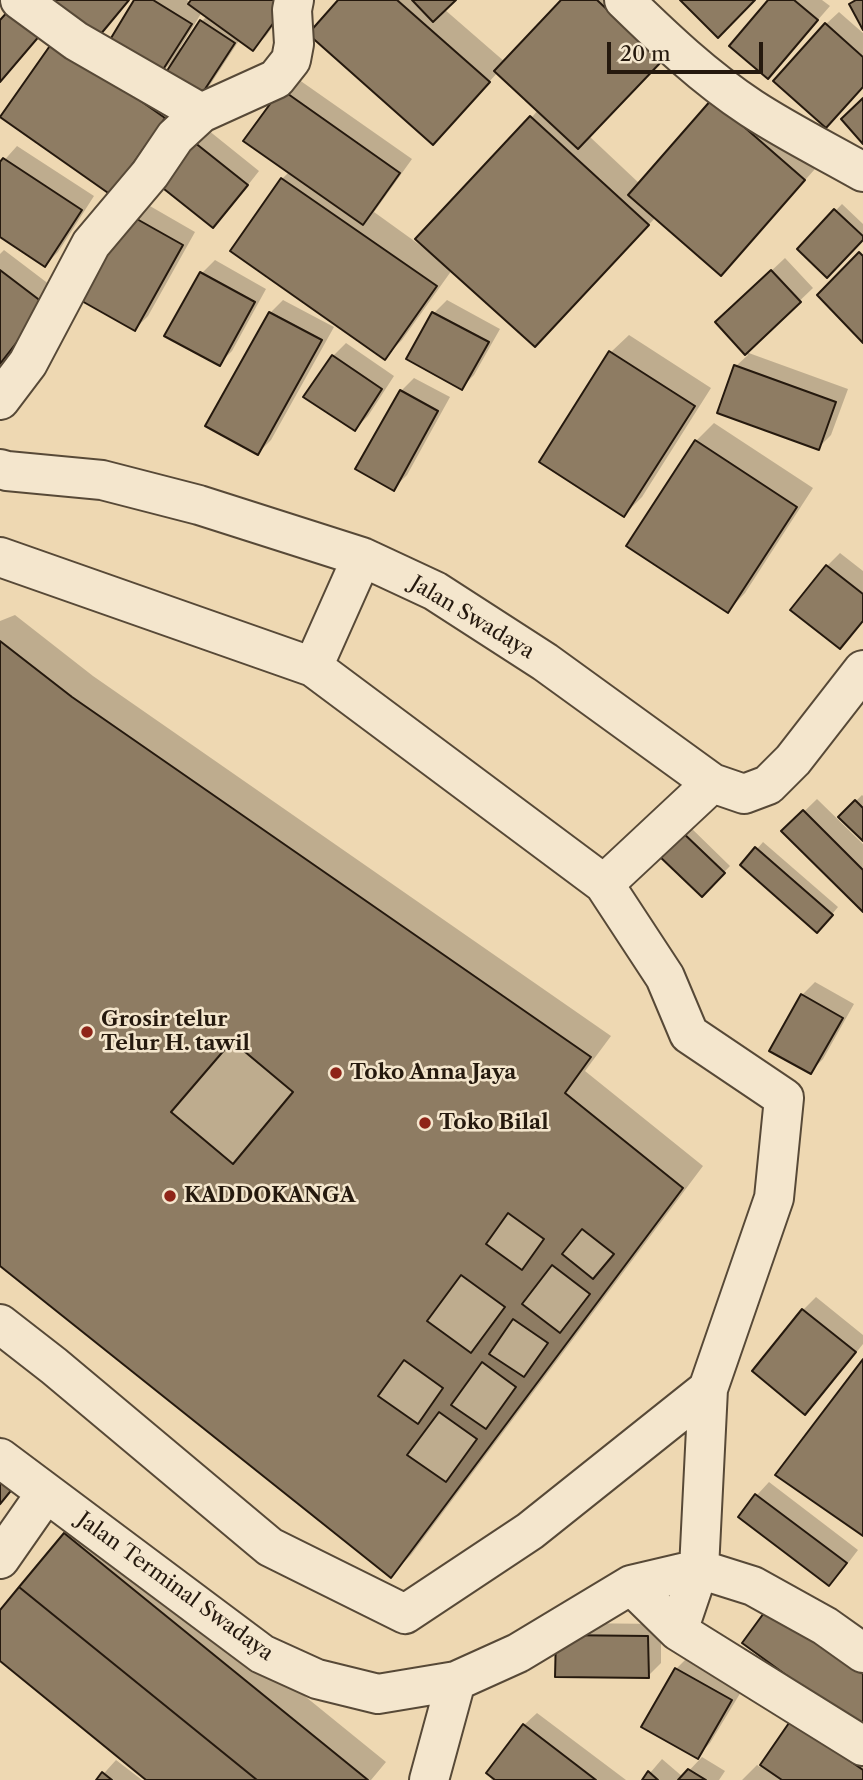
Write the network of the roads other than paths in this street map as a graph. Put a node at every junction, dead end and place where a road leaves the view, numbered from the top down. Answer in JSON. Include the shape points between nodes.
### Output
{"nodes":[{"id":1,"x":20,"y":0,"type":"edge"},
{"id":2,"x":294,"y":0,"type":"edge"},
{"id":3,"x":624,"y":0,"type":"edge"},
{"id":4,"x":201,"y":113,"type":"junction"},
{"id":5,"x":863,"y":172,"type":"edge"},
{"id":6,"x":0,"y":400,"type":"edge"},
{"id":7,"x":0,"y":469,"type":"edge"},
{"id":8,"x":0,"y":557,"type":"edge"},
{"id":9,"x":362,"y":557,"type":"junction"},
{"id":10,"x":313,"y":667,"type":"junction"},
{"id":11,"x":863,"y":670,"type":"edge"},
{"id":12,"x":712,"y":783,"type":"junction"},
{"id":13,"x":604,"y":884,"type":"junction"},
{"id":14,"x":0,"y":1324,"type":"edge"},
{"id":15,"x":708,"y":1389,"type":"junction"},
{"id":16,"x":0,"y":1458,"type":"edge"},
{"id":17,"x":46,"y":1493,"type":"junction"},
{"id":18,"x":0,"y":1559,"type":"edge"},
{"id":19,"x":699,"y":1569,"type":"junction"},
{"id":20,"x":631,"y":1585,"type":"junction"},
{"id":21,"x":678,"y":1631,"type":"junction"},
{"id":22,"x":863,"y":1653,"type":"edge"},
{"id":23,"x":456,"y":1681,"type":"junction"},
{"id":24,"x":863,"y":1746,"type":"edge"},
{"id":25,"x":429,"y":1780,"type":"edge"}],
"edges":[{"from":1,"to":4,"type":"street","via":[[76,41]]},
{"from":2,"to":4,"type":"street","via":[[291,60],[276,79]]},
{"from":3,"to":5,"type":"street","via":[[716,83]]},
{"from":4,"to":6,"type":"street","via":[[175,137],[91,244],[28,363]]},
{"from":7,"to":9,"type":"street","name":"Jalan Swadaya","via":[[102,480]]},
{"from":8,"to":10,"type":"street"},
{"from":9,"to":10,"type":"street"},
{"from":9,"to":12,"type":"street","name":"Jalan Swadaya","via":[[435,591],[545,662]]},
{"from":10,"to":13,"type":"street"},
{"from":11,"to":12,"type":"street","name":"Jalan Swadaya","via":[[768,785],[744,794]]},
{"from":12,"to":13,"type":"street"},
{"from":13,"to":15,"type":"street","via":[[665,977],[689,1034],[785,1098],[774,1198]]},
{"from":14,"to":15,"type":"street","via":[[270,1547],[405,1614],[530,1531]]},
{"from":15,"to":19,"type":"street"},
{"from":16,"to":17,"type":"street","name":"Jalan Terminal Swadaya"},
{"from":17,"to":18,"type":"street"},
{"from":17,"to":23,"type":"street","name":"Jalan Terminal Swadaya","via":[[262,1654],[317,1679],[378,1695]]},
{"from":19,"to":20,"type":"street","name":"Jalan Terminal Swadaya"},
{"from":19,"to":21,"type":"street"},
{"from":19,"to":22,"type":"street","via":[[753,1586]]},
{"from":20,"to":21,"type":"street"},
{"from":20,"to":23,"type":"street","name":"Jalan Terminal Swadaya","via":[[518,1653]]},
{"from":21,"to":24,"type":"street"},
{"from":23,"to":25,"type":"street"}]}
